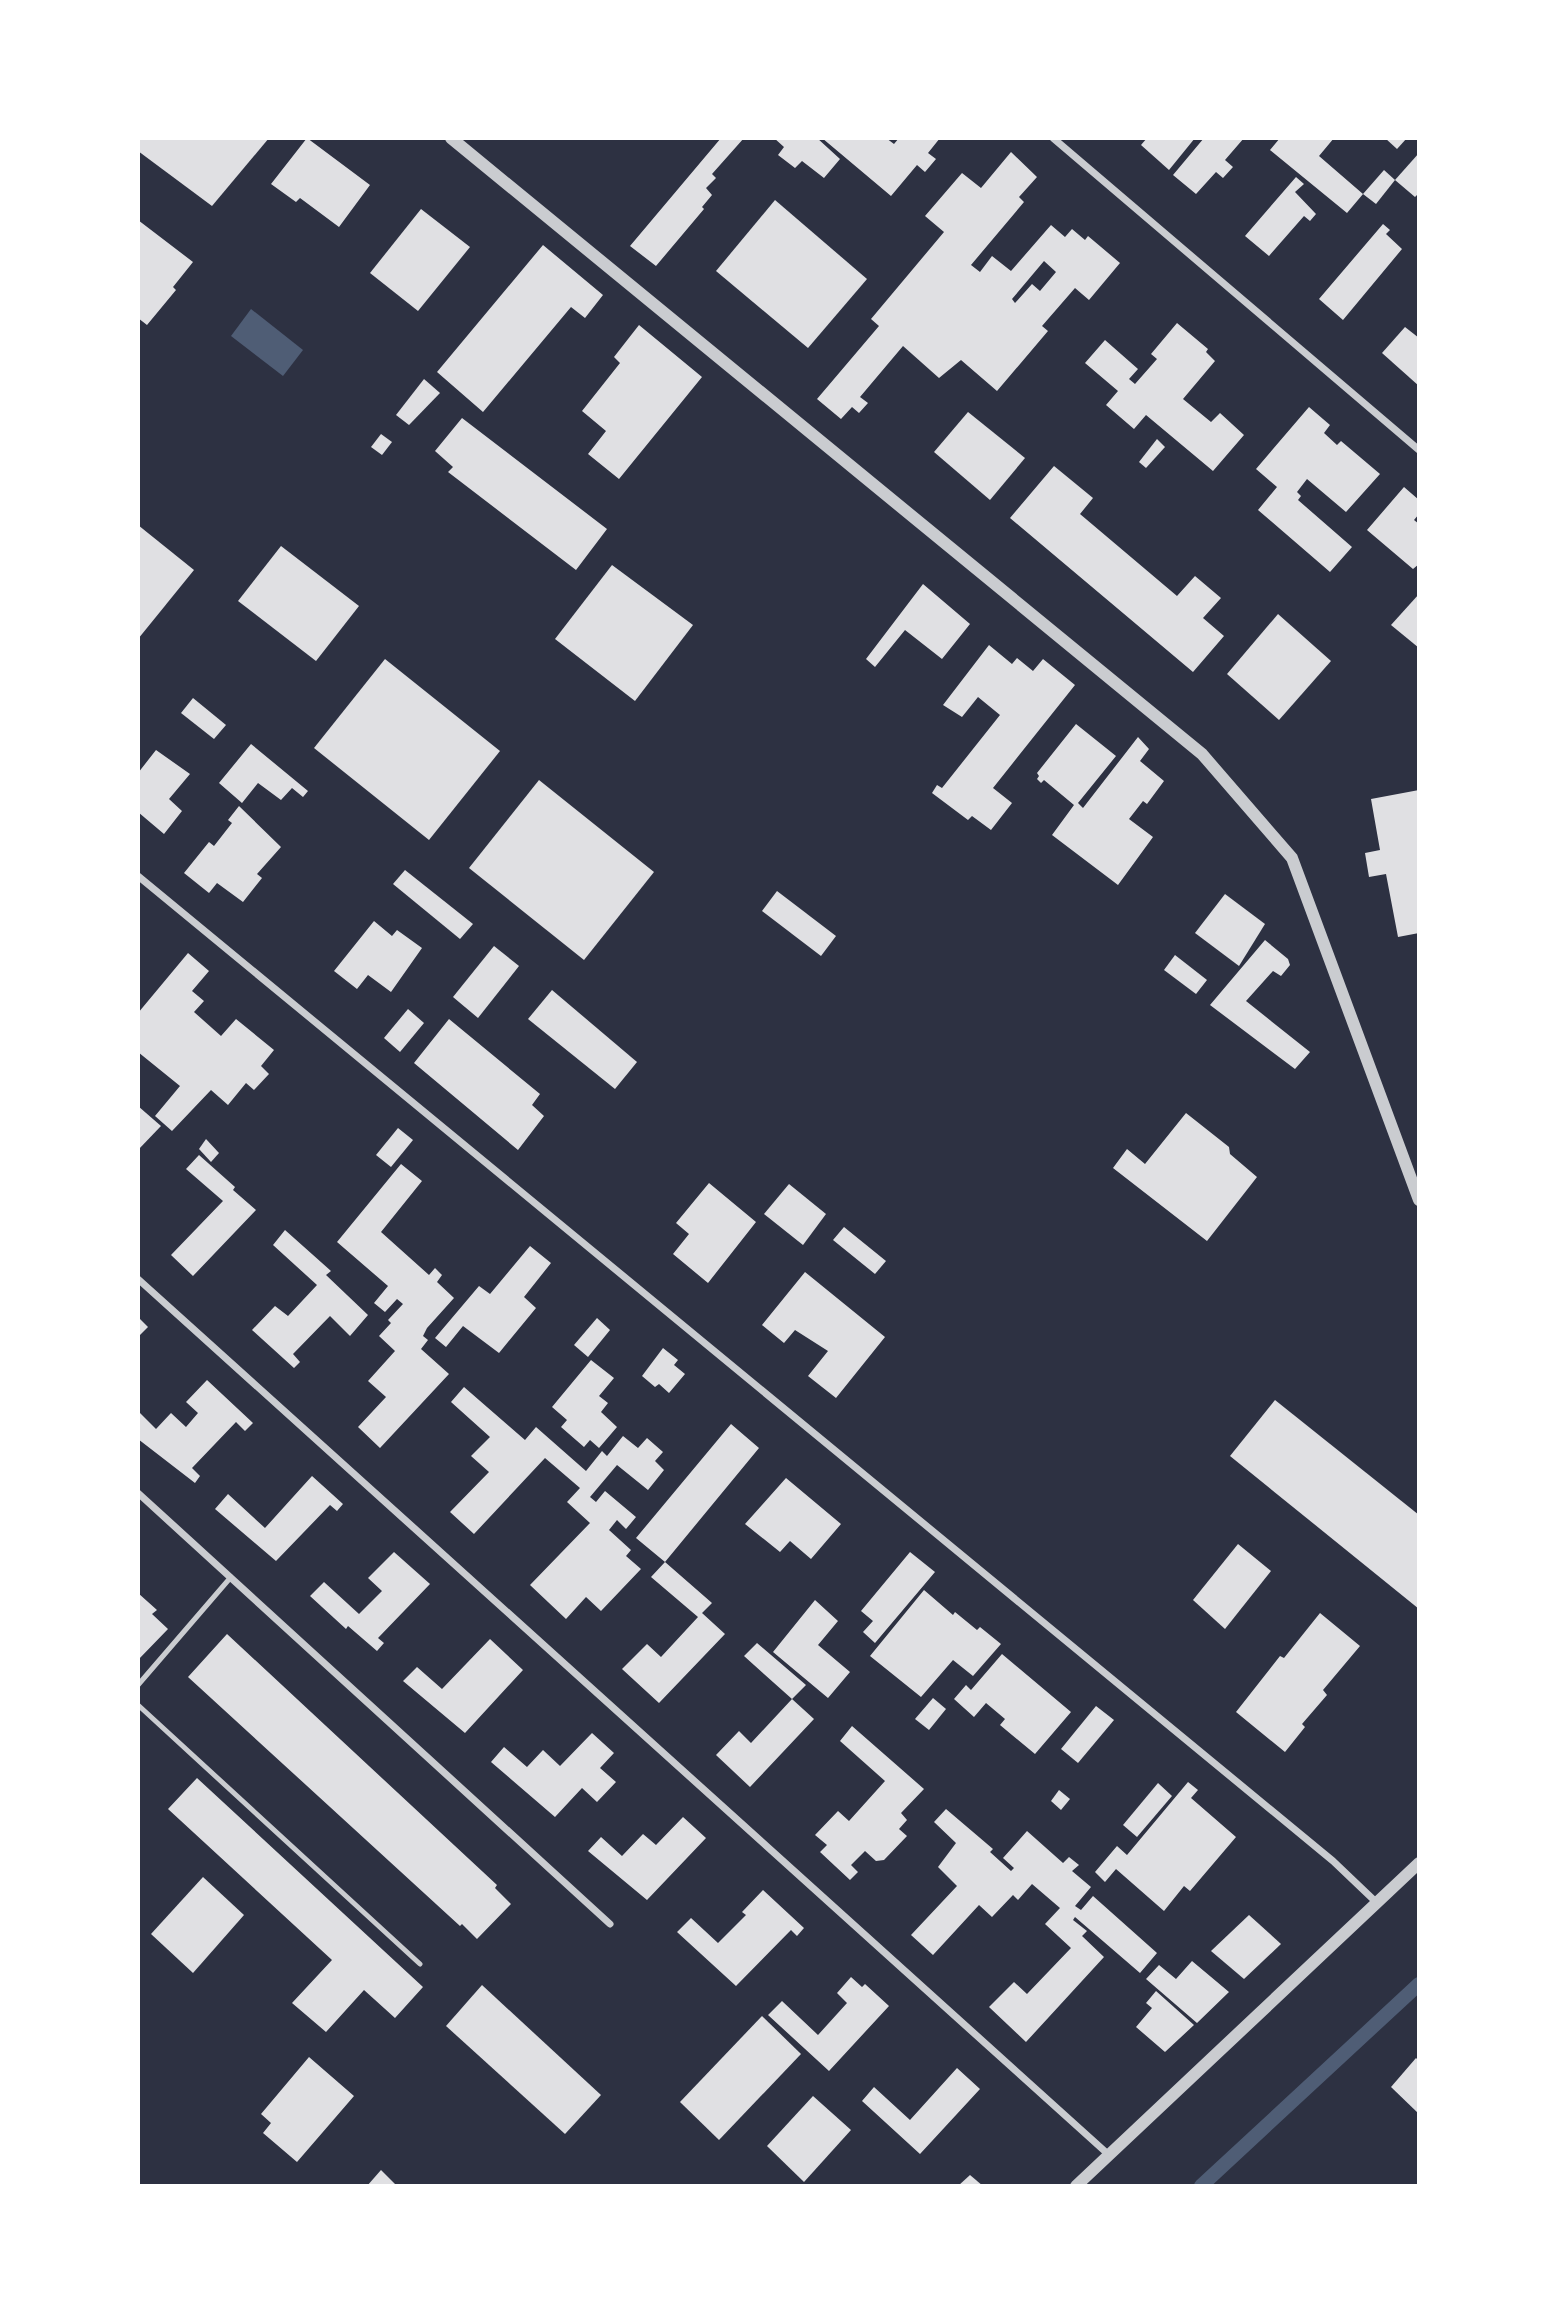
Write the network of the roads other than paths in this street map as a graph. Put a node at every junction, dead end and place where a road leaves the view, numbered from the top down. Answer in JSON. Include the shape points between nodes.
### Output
{"nodes":[{"id":1,"x":451,"y":138,"type":"edge"},
{"id":2,"x":1053,"y":138,"type":"edge"},
{"id":3,"x":1419,"y":450,"type":"edge"},
{"id":4,"x":138,"y":876,"type":"edge"},
{"id":5,"x":1419,"y":1200,"type":"edge"},
{"id":6,"x":138,"y":1279,"type":"edge"},
{"id":7,"x":138,"y":1493,"type":"edge"},
{"id":8,"x":231,"y":1577,"type":"junction"},
{"id":9,"x":138,"y":1685,"type":"edge"},
{"id":10,"x":138,"y":1705,"type":"edge"},
{"id":11,"x":1419,"y":1863,"type":"edge"},
{"id":12,"x":1376,"y":1902,"type":"junction"},
{"id":13,"x":610,"y":1924,"type":"dead end"},
{"id":14,"x":420,"y":1964,"type":"dead end"},
{"id":15,"x":1109,"y":2155,"type":"junction"},
{"id":16,"x":1076,"y":2186,"type":"edge"}],
"edges":[{"from":1,"to":5,"type":"street","via":[[1202,754],[1292,858]]},
{"from":2,"to":3,"type":"street"},
{"from":4,"to":12,"type":"street","via":[[1333,1861]]},
{"from":6,"to":15,"type":"street"},
{"from":7,"to":8,"type":"street"},
{"from":8,"to":9,"type":"lane"},
{"from":8,"to":13,"type":"street"},
{"from":10,"to":14,"type":"lane"},
{"from":11,"to":12,"type":"street"},
{"from":12,"to":15,"type":"street"},
{"from":15,"to":16,"type":"street"}]}
